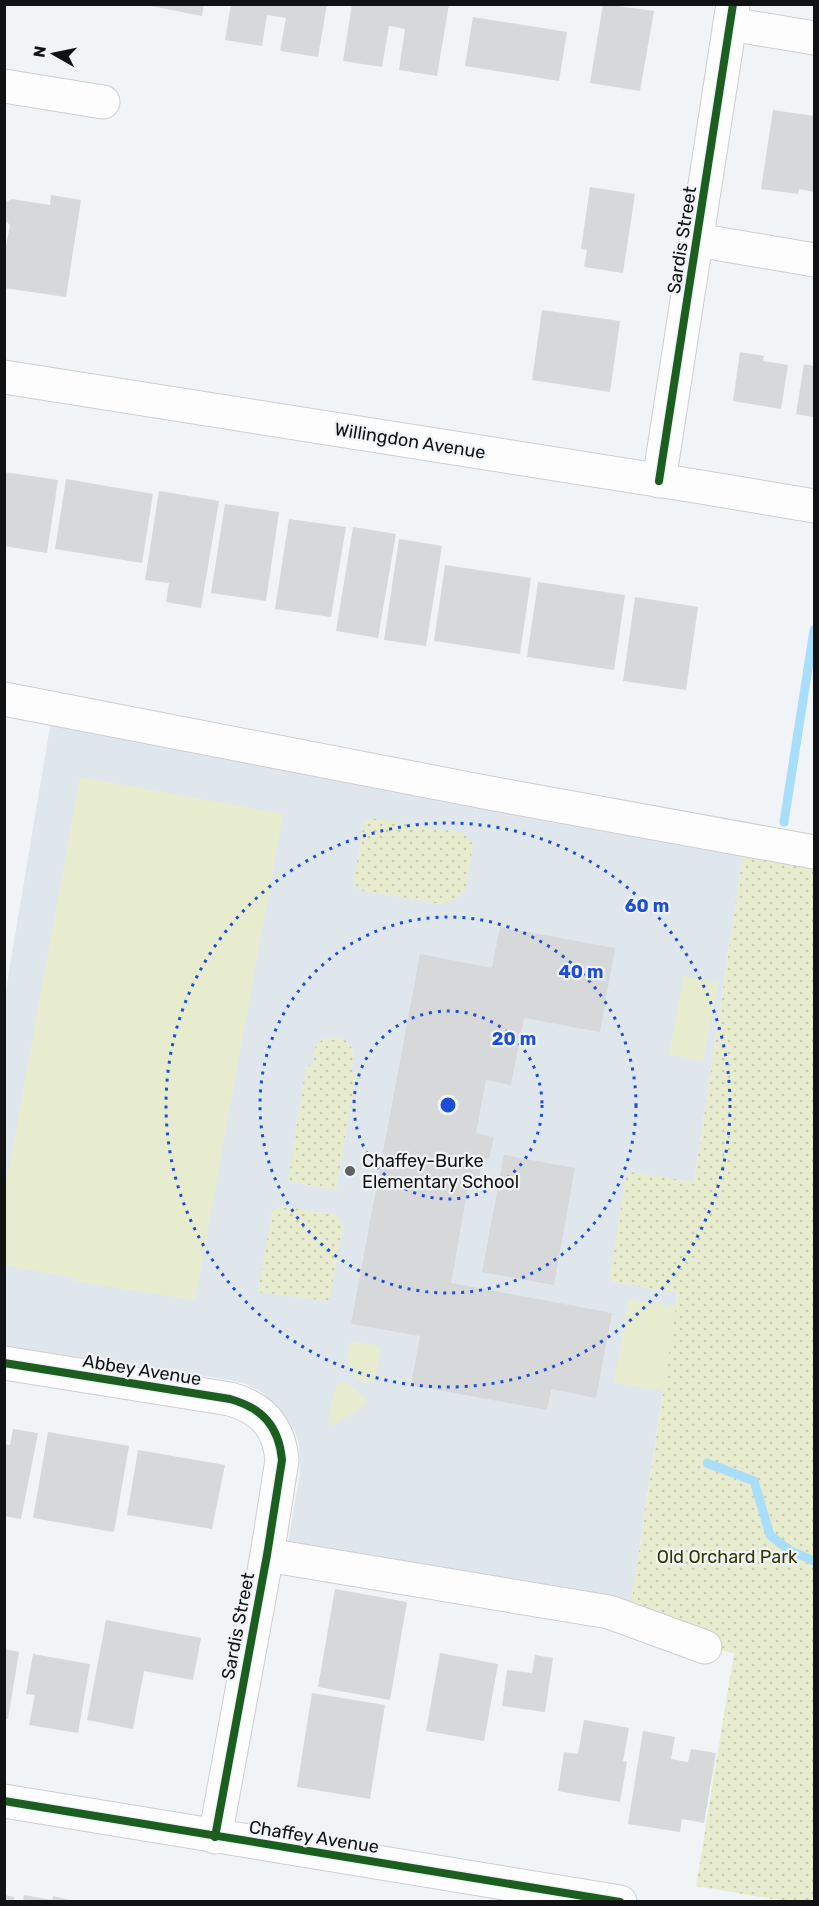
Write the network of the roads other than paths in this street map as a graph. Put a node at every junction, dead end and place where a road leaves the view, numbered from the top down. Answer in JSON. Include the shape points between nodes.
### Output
{"nodes":[{"id":1,"x":731,"y":14,"type":"edge"},
{"id":2,"x":814,"y":38,"type":"edge"},
{"id":3,"x":4,"y":86,"type":"edge"},
{"id":4,"x":103,"y":102,"type":"dead end"},
{"id":5,"x":697,"y":240,"type":"junction"},
{"id":6,"x":814,"y":260,"type":"edge"},
{"id":7,"x":4,"y":377,"type":"edge"},
{"id":8,"x":659,"y":481,"type":"junction"},
{"id":9,"x":814,"y":506,"type":"edge"},
{"id":10,"x":4,"y":699,"type":"edge"},
{"id":11,"x":814,"y":852,"type":"edge"},
{"id":12,"x":4,"y":1363,"type":"edge"},
{"id":13,"x":269,"y":1422,"type":"joint"},
{"id":14,"x":267,"y":1555,"type":"junction"},
{"id":15,"x":705,"y":1647,"type":"dead end"},
{"id":16,"x":4,"y":1801,"type":"edge"},
{"id":17,"x":215,"y":1837,"type":"junction"},
{"id":18,"x":620,"y":1902,"type":"edge"}],
"edges":[{"from":1,"to":2,"type":"street"},
{"from":1,"to":5,"type":"street","name":"Sardis Street"},
{"from":3,"to":4,"type":"street"},
{"from":5,"to":6,"type":"street"},
{"from":5,"to":8,"type":"street","name":"Sardis Street"},
{"from":7,"to":8,"type":"street","name":"Willingdon Avenue"},
{"from":8,"to":9,"type":"street","name":"Willingdon Avenue"},
{"from":10,"to":11,"type":"street"},
{"from":12,"to":13,"type":"street","name":"Abbey Avenue","via":[[230,1399],[259,1412]]},
{"from":13,"to":14,"type":"street","name":"Sardis Street","via":[[276,1433],[282,1460]]},
{"from":14,"to":15,"type":"street","via":[[609,1612]]},
{"from":14,"to":17,"type":"street","name":"Sardis Street"},
{"from":16,"to":17,"type":"street","name":"Chaffey Avenue"},
{"from":17,"to":18,"type":"street","name":"Chaffey Avenue"}]}
